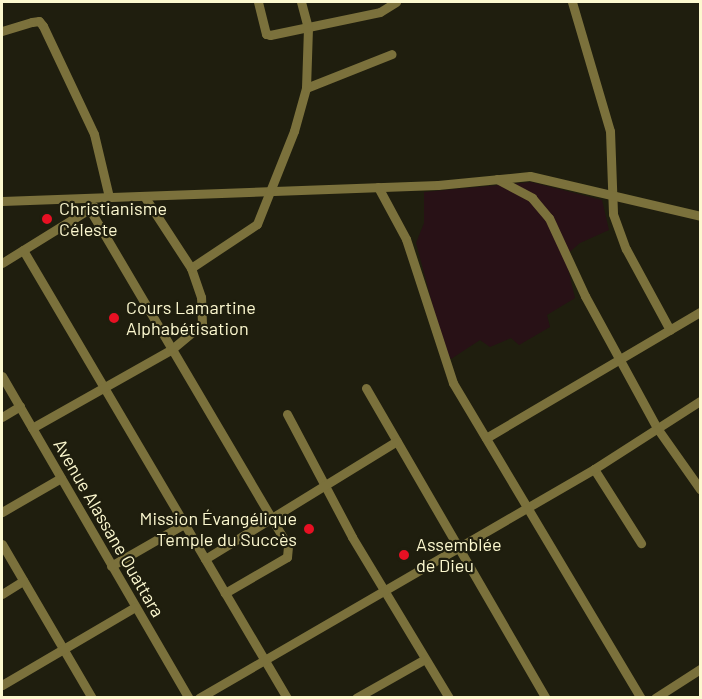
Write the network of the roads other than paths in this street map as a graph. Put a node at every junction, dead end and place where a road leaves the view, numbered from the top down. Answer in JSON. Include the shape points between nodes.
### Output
{"nodes":[{"id":1,"x":258,"y":2,"type":"edge"},
{"id":2,"x":301,"y":2,"type":"edge"},
{"id":3,"x":396,"y":2,"type":"edge"},
{"id":4,"x":572,"y":2,"type":"edge"},
{"id":5,"x":308,"y":28,"type":"junction"},
{"id":6,"x":2,"y":31,"type":"edge"},
{"id":7,"x":392,"y":54,"type":"dead end"},
{"id":8,"x":306,"y":88,"type":"junction"},
{"id":9,"x":497,"y":179,"type":"junction"},
{"id":10,"x":378,"y":187,"type":"junction"},
{"id":11,"x":270,"y":191,"type":"junction"},
{"id":12,"x":610,"y":194,"type":"junction"},
{"id":13,"x":144,"y":196,"type":"junction"},
{"id":14,"x":105,"y":198,"type":"junction"},
{"id":15,"x":2,"y":201,"type":"edge"},
{"id":16,"x":90,"y":210,"type":"junction"},
{"id":17,"x":700,"y":216,"type":"edge"},
{"id":18,"x":23,"y":250,"type":"junction"},
{"id":19,"x":2,"y":263,"type":"edge"},
{"id":20,"x":190,"y":268,"type":"junction"},
{"id":21,"x":700,"y":312,"type":"edge"},
{"id":22,"x":670,"y":330,"type":"junction"},
{"id":23,"x":172,"y":349,"type":"junction"},
{"id":24,"x":621,"y":359,"type":"junction"},
{"id":25,"x":2,"y":376,"type":"edge"},
{"id":26,"x":103,"y":386,"type":"junction"},
{"id":27,"x":366,"y":388,"type":"dead end"},
{"id":28,"x":700,"y":401,"type":"edge"},
{"id":29,"x":20,"y":406,"type":"junction"},
{"id":30,"x":287,"y":414,"type":"dead end"},
{"id":31,"x":2,"y":417,"type":"edge"},
{"id":32,"x":657,"y":428,"type":"junction"},
{"id":33,"x":32,"y":429,"type":"junction"},
{"id":34,"x":486,"y":438,"type":"junction"},
{"id":35,"x":397,"y":441,"type":"junction"},
{"id":36,"x":594,"y":469,"type":"junction"},
{"id":37,"x":61,"y":478,"type":"junction"},
{"id":38,"x":324,"y":489,"type":"junction"},
{"id":39,"x":700,"y":489,"type":"edge"},
{"id":40,"x":526,"y":507,"type":"junction"},
{"id":41,"x":2,"y":512,"type":"edge"},
{"id":42,"x":272,"y":519,"type":"junction"},
{"id":43,"x":184,"y":524,"type":"junction"},
{"id":44,"x":641,"y":543,"type":"dead end"},
{"id":45,"x":2,"y":544,"type":"edge"},
{"id":46,"x":459,"y":547,"type":"junction"},
{"id":47,"x":205,"y":559,"type":"junction"},
{"id":48,"x":111,"y":566,"type":"junction"},
{"id":49,"x":23,"y":581,"type":"junction"},
{"id":50,"x":385,"y":590,"type":"junction"},
{"id":51,"x":225,"y":593,"type":"junction"},
{"id":52,"x":2,"y":594,"type":"edge"},
{"id":53,"x":135,"y":607,"type":"junction"},
{"id":54,"x":63,"y":648,"type":"junction"},
{"id":55,"x":425,"y":659,"type":"junction"},
{"id":56,"x":264,"y":661,"type":"junction"},
{"id":57,"x":700,"y":669,"type":"edge"},
{"id":58,"x":2,"y":685,"type":"edge"},
{"id":59,"x":92,"y":698,"type":"edge"},
{"id":60,"x":189,"y":698,"type":"edge"},
{"id":61,"x":200,"y":698,"type":"edge"},
{"id":62,"x":287,"y":698,"type":"edge"},
{"id":63,"x":356,"y":698,"type":"edge"},
{"id":64,"x":449,"y":698,"type":"edge"},
{"id":65,"x":546,"y":698,"type":"edge"},
{"id":66,"x":641,"y":698,"type":"edge"},
{"id":67,"x":655,"y":698,"type":"edge"}],
"edges":[{"from":1,"to":5,"type":"street","via":[[266,34]]},
{"from":2,"to":5,"type":"street"},
{"from":3,"to":5,"type":"street","via":[[380,12]]},
{"from":4,"to":12,"type":"street","via":[[610,131]]},
{"from":5,"to":8,"type":"street"},
{"from":6,"to":14,"type":"street","via":[[39,21],[43,26],[94,134]]},
{"from":7,"to":8,"type":"street"},
{"from":8,"to":11,"type":"street"},
{"from":9,"to":10,"type":"street"},
{"from":9,"to":12,"type":"street","via":[[530,176]]},
{"from":9,"to":24,"type":"street","via":[[532,198],[549,218],[585,296]]},
{"from":10,"to":11,"type":"street"},
{"from":10,"to":34,"type":"street","via":[[406,239],[453,383]]},
{"from":11,"to":13,"type":"street"},
{"from":11,"to":20,"type":"street","via":[[253,228]]},
{"from":12,"to":17,"type":"street"},
{"from":12,"to":22,"type":"street","via":[[618,232]]},
{"from":13,"to":14,"type":"street"},
{"from":13,"to":20,"type":"street"},
{"from":14,"to":15,"type":"street"},
{"from":14,"to":16,"type":"street"},
{"from":16,"to":18,"type":"street"},
{"from":16,"to":23,"type":"street"},
{"from":18,"to":19,"type":"street"},
{"from":18,"to":26,"type":"street"},
{"from":20,"to":23,"type":"street","via":[[204,317],[198,330]]},
{"from":21,"to":22,"type":"street"},
{"from":22,"to":24,"type":"street"},
{"from":23,"to":26,"type":"street"},
{"from":23,"to":42,"type":"street"},
{"from":24,"to":32,"type":"street"},
{"from":24,"to":34,"type":"street"},
{"from":25,"to":29,"type":"street","name":"Avenue Alassane Ouattara"},
{"from":26,"to":33,"type":"street"},
{"from":26,"to":43,"type":"street"},
{"from":27,"to":35,"type":"street"},
{"from":28,"to":32,"type":"street"},
{"from":29,"to":31,"type":"street"},
{"from":29,"to":33,"type":"street","name":"Avenue Alassane Ouattara"},
{"from":30,"to":38,"type":"street"},
{"from":32,"to":36,"type":"street"},
{"from":32,"to":39,"type":"street"},
{"from":33,"to":37,"type":"street","name":"Avenue Alassane Ouattara"},
{"from":34,"to":40,"type":"street"},
{"from":35,"to":38,"type":"street"},
{"from":35,"to":46,"type":"street"},
{"from":36,"to":40,"type":"street"},
{"from":36,"to":44,"type":"street"},
{"from":37,"to":41,"type":"street"},
{"from":37,"to":48,"type":"street","name":"Avenue Alassane Ouattara"},
{"from":38,"to":42,"type":"street"},
{"from":38,"to":50,"type":"street"},
{"from":40,"to":46,"type":"street"},
{"from":40,"to":66,"type":"street"},
{"from":42,"to":47,"type":"street"},
{"from":42,"to":51,"type":"street","via":[[288,546],[287,557]]},
{"from":43,"to":47,"type":"street"},
{"from":43,"to":48,"type":"street"},
{"from":45,"to":49,"type":"street"},
{"from":46,"to":50,"type":"street"},
{"from":46,"to":65,"type":"street"},
{"from":47,"to":51,"type":"street"},
{"from":48,"to":53,"type":"street","name":"Avenue Alassane Ouattara"},
{"from":49,"to":52,"type":"street"},
{"from":49,"to":54,"type":"street"},
{"from":50,"to":55,"type":"street"},
{"from":50,"to":56,"type":"street"},
{"from":51,"to":56,"type":"street"},
{"from":53,"to":54,"type":"street"},
{"from":53,"to":60,"type":"street","name":"Avenue Alassane Ouattara"},
{"from":54,"to":58,"type":"street"},
{"from":54,"to":59,"type":"street"},
{"from":55,"to":63,"type":"street"},
{"from":55,"to":64,"type":"street"},
{"from":56,"to":61,"type":"street"},
{"from":56,"to":62,"type":"street"},
{"from":57,"to":67,"type":"street"}]}
